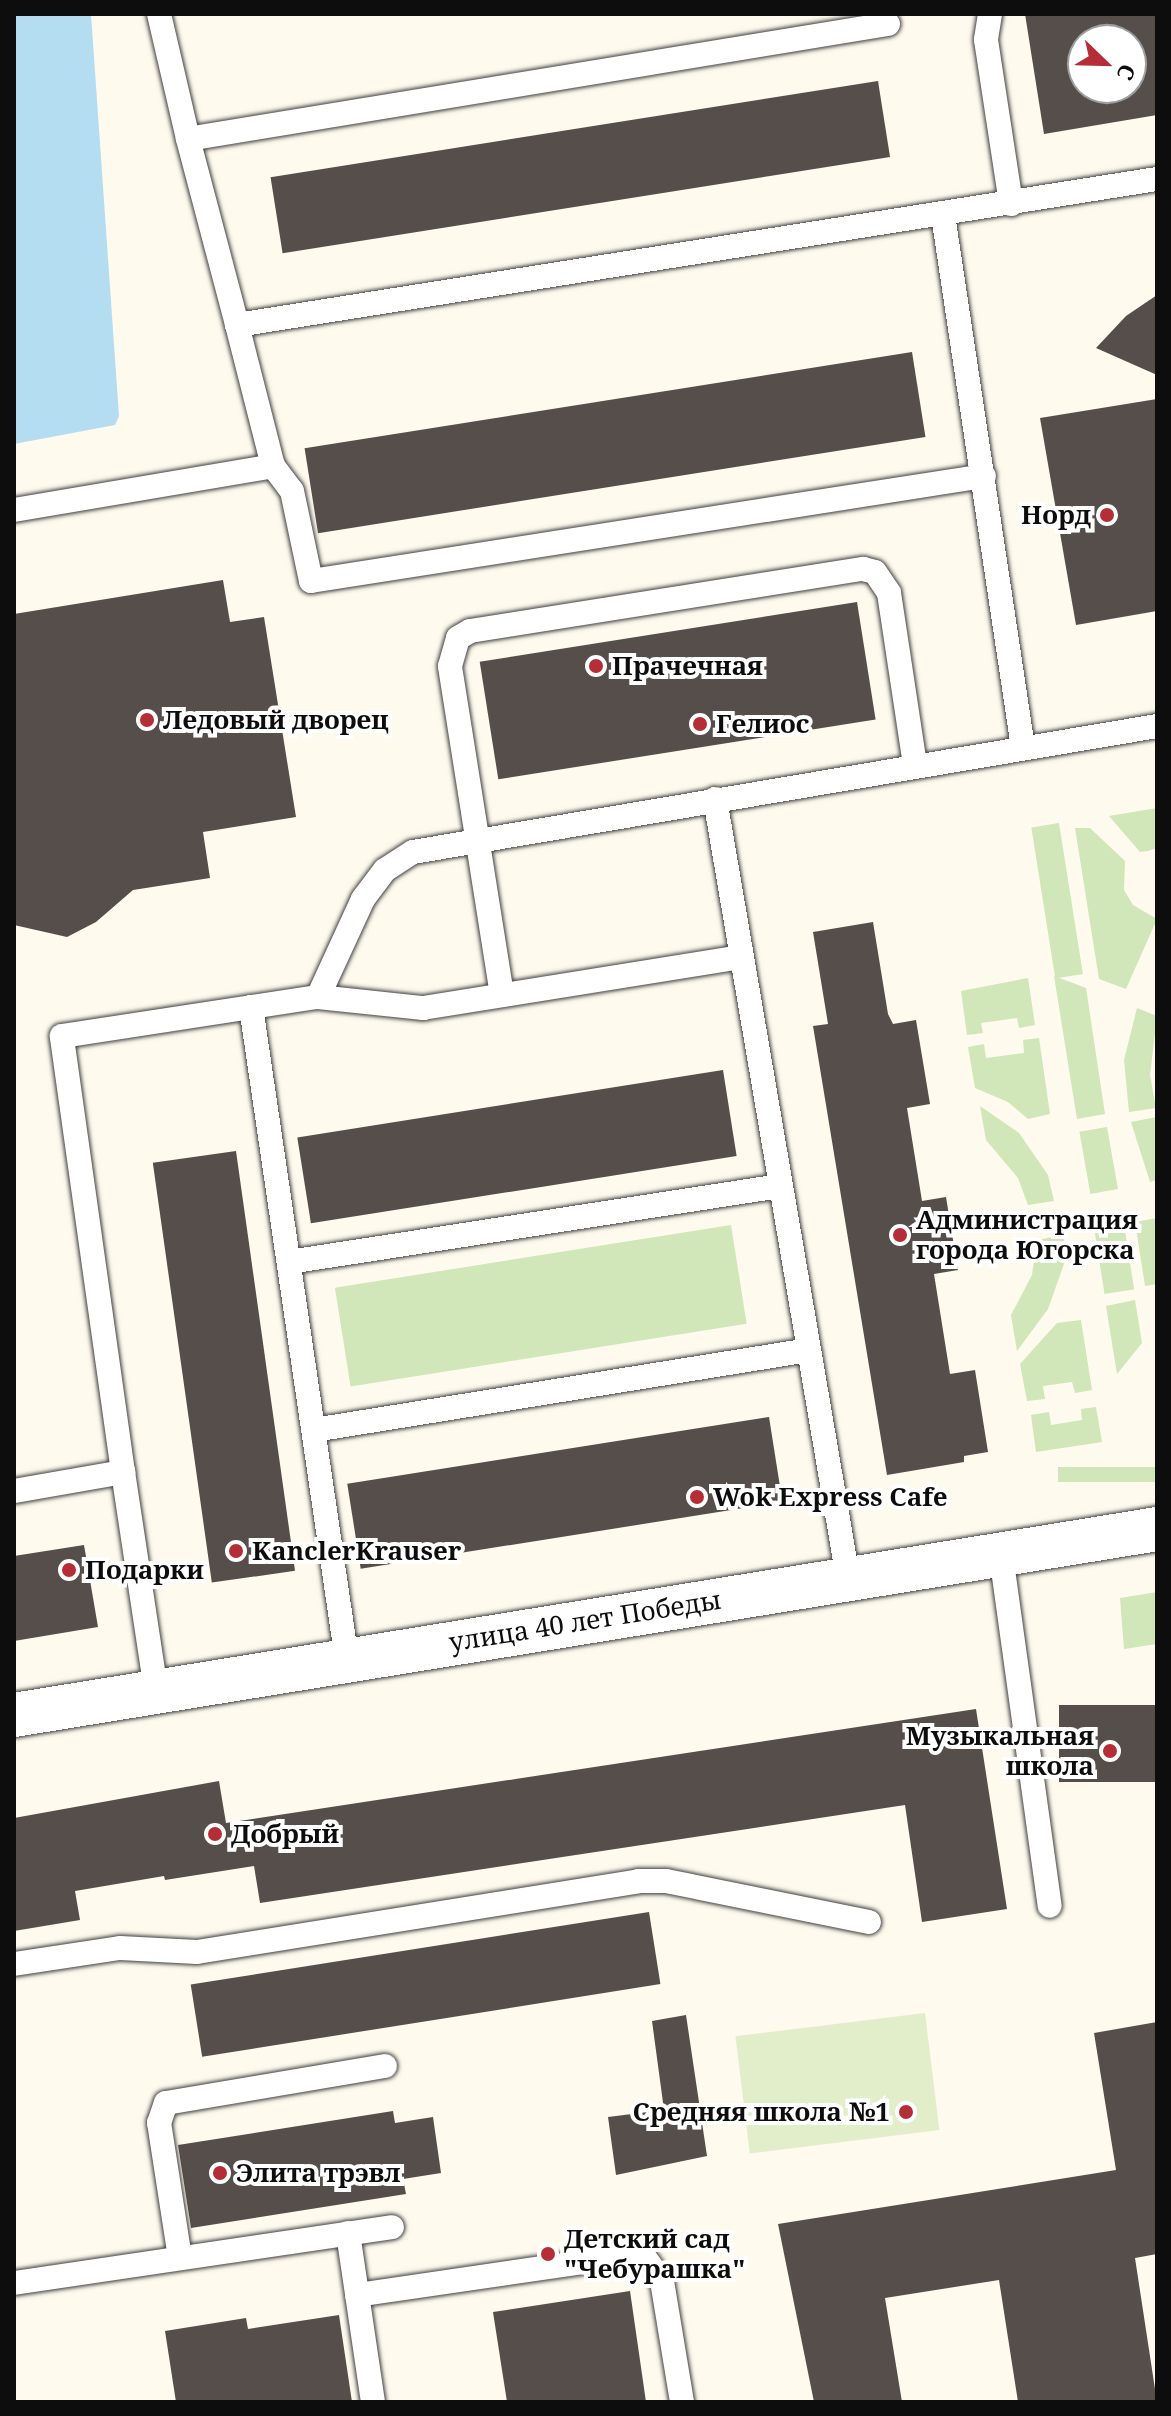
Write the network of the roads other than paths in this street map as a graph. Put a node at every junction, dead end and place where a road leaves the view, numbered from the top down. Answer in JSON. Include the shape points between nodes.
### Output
{"nodes":[{"id":1,"x":159,"y":14,"type":"edge"},
{"id":2,"x":990,"y":14,"type":"edge"},
{"id":3,"x":888,"y":24,"type":"dead end"},
{"id":4,"x":188,"y":139,"type":"junction"},
{"id":5,"x":1157,"y":179,"type":"edge"},
{"id":6,"x":1011,"y":204,"type":"junction"},
{"id":7,"x":943,"y":215,"type":"junction"},
{"id":8,"x":237,"y":325,"type":"junction"},
{"id":9,"x":273,"y":466,"type":"junction"},
{"id":10,"x":984,"y":476,"type":"junction"},
{"id":11,"x":14,"y":510,"type":"edge"},
{"id":12,"x":1157,"y":726,"type":"edge"},
{"id":13,"x":1023,"y":748,"type":"junction"},
{"id":14,"x":915,"y":765,"type":"junction"},
{"id":15,"x":715,"y":799,"type":"junction"},
{"id":16,"x":478,"y":839,"type":"junction"},
{"id":17,"x":742,"y":957,"type":"junction"},
{"id":18,"x":502,"y":995,"type":"junction"},
{"id":19,"x":318,"y":997,"type":"junction"},
{"id":20,"x":251,"y":1007,"type":"junction"},
{"id":21,"x":780,"y":1186,"type":"junction"},
{"id":22,"x":289,"y":1262,"type":"junction"},
{"id":23,"x":809,"y":1350,"type":"junction"},
{"id":24,"x":314,"y":1430,"type":"junction"},
{"id":25,"x":123,"y":1472,"type":"junction"},
{"id":26,"x":14,"y":1491,"type":"edge"},
{"id":27,"x":1157,"y":1529,"type":"edge"},
{"id":28,"x":1001,"y":1555,"type":"junction"},
{"id":29,"x":848,"y":1578,"type":"junction"},
{"id":30,"x":347,"y":1660,"type":"junction"},
{"id":31,"x":156,"y":1691,"type":"junction"},
{"id":32,"x":14,"y":1715,"type":"edge"},
{"id":33,"x":1050,"y":1906,"type":"dead end"},
{"id":34,"x":869,"y":1922,"type":"dead end"},
{"id":35,"x":14,"y":1964,"type":"edge"},
{"id":36,"x":385,"y":2066,"type":"dead end"},
{"id":37,"x":392,"y":2227,"type":"dead end"},
{"id":38,"x":348,"y":2233,"type":"junction"},
{"id":39,"x":180,"y":2258,"type":"junction"},
{"id":40,"x":14,"y":2283,"type":"edge"},
{"id":41,"x":357,"y":2295,"type":"junction"},
{"id":42,"x":373,"y":2402,"type":"edge"},
{"id":43,"x":682,"y":2402,"type":"edge"}],
"edges":[{"from":1,"to":4,"type":"lane"},
{"from":2,"to":6,"type":"lane","via":[[986,40]]},
{"from":3,"to":4,"type":"lane"},
{"from":4,"to":8,"type":"lane"},
{"from":5,"to":6,"type":"lane"},
{"from":6,"to":7,"type":"lane"},
{"from":7,"to":8,"type":"lane"},
{"from":7,"to":10,"type":"lane"},
{"from":8,"to":9,"type":"lane"},
{"from":9,"to":10,"type":"lane","via":[[292,491],[311,581]]},
{"from":9,"to":11,"type":"lane"},
{"from":10,"to":13,"type":"lane"},
{"from":12,"to":13,"type":"lane"},
{"from":13,"to":14,"type":"lane"},
{"from":14,"to":15,"type":"lane"},
{"from":14,"to":16,"type":"lane","via":[[889,593],[875,572],[863,569],[470,631],[458,638],[450,666]]},
{"from":15,"to":16,"type":"lane"},
{"from":15,"to":17,"type":"lane"},
{"from":16,"to":18,"type":"lane"},
{"from":16,"to":19,"type":"lane","via":[[413,852],[385,870],[363,899]]},
{"from":17,"to":18,"type":"lane"},
{"from":17,"to":21,"type":"lane"},
{"from":18,"to":19,"type":"lane","via":[[423,1008]]},
{"from":19,"to":20,"type":"lane"},
{"from":20,"to":22,"type":"lane"},
{"from":20,"to":25,"type":"lane","via":[[62,1036]]},
{"from":21,"to":22,"type":"lane"},
{"from":21,"to":23,"type":"lane"},
{"from":22,"to":24,"type":"lane"},
{"from":23,"to":24,"type":"lane"},
{"from":23,"to":29,"type":"lane"},
{"from":24,"to":30,"type":"lane"},
{"from":25,"to":26,"type":"lane"},
{"from":25,"to":31,"type":"lane"},
{"from":27,"to":28,"type":"street","name":"улица 40 лет Победы"},
{"from":28,"to":29,"type":"street","name":"улица 40 лет Победы"},
{"from":28,"to":33,"type":"lane"},
{"from":29,"to":30,"type":"street","name":"улица 40 лет Победы"},
{"from":30,"to":31,"type":"street","name":"улица 40 лет Победы"},
{"from":31,"to":32,"type":"street","name":"улица 40 лет Победы"},
{"from":34,"to":35,"type":"lane","via":[[666,1881],[638,1881],[197,1952],[120,1948]]},
{"from":36,"to":39,"type":"lane","via":[[166,2103],[159,2123]]},
{"from":37,"to":38,"type":"lane"},
{"from":38,"to":39,"type":"lane"},
{"from":38,"to":41,"type":"lane"},
{"from":39,"to":40,"type":"lane"},
{"from":41,"to":42,"type":"lane"},
{"from":41,"to":43,"type":"lane","via":[[631,2255],[645,2258],[662,2281]]}]}
